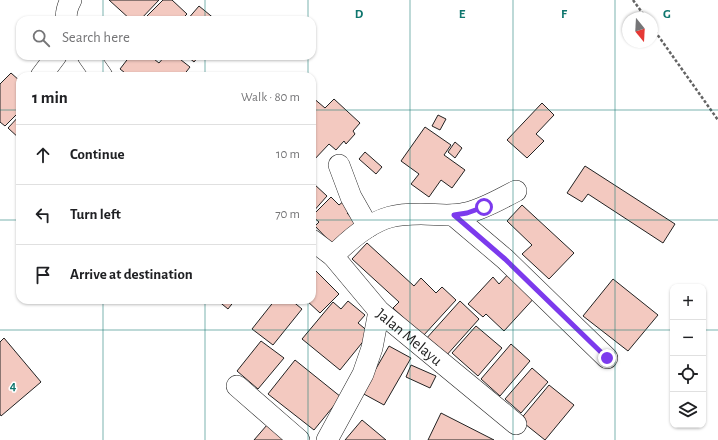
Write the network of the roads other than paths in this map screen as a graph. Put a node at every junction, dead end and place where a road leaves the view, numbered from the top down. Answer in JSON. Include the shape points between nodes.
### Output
{"nodes":[{"id":1,"x":71,"y":0,"type":"edge"},
{"id":2,"x":66,"y":16,"type":"edge"},
{"id":3,"x":53,"y":60,"type":"edge"},
{"id":4,"x":91,"y":60,"type":"edge"},
{"id":5,"x":44,"y":72,"type":"edge"},
{"id":6,"x":99,"y":72,"type":"edge"},
{"id":7,"x":339,"y":165,"type":"dead end"},
{"id":8,"x":516,"y":191,"type":"dead end"},
{"id":9,"x":454,"y":215,"type":"junction"},
{"id":10,"x":368,"y":227,"type":"junction"},
{"id":11,"x":316,"y":243,"type":"edge"},
{"id":12,"x":333,"y":256,"type":"junction"},
{"id":13,"x":379,"y":311,"type":"junction"},
{"id":14,"x":400,"y":328,"type":"junction"},
{"id":15,"x":375,"y":338,"type":"junction"},
{"id":16,"x":607,"y":358,"type":"dead end"},
{"id":17,"x":237,"y":386,"type":"dead end"},
{"id":18,"x":516,"y":424,"type":"dead end"},
{"id":19,"x":299,"y":440,"type":"edge"},
{"id":20,"x":327,"y":440,"type":"edge"}],
"edges":[{"from":1,"to":2,"type":"street"},
{"from":3,"to":5,"type":"street"},
{"from":4,"to":6,"type":"street"},
{"from":7,"to":10,"type":"street","via":[[351,197]]},
{"from":8,"to":9,"type":"street","via":[[484,207]]},
{"from":9,"to":10,"type":"street","via":[[419,214],[391,217]]},
{"from":9,"to":16,"type":"street","via":[[505,259]]},
{"from":10,"to":12,"type":"street"},
{"from":11,"to":12,"type":"street","name":"Jalan Melayu"},
{"from":12,"to":13,"type":"street","name":"Jalan Melayu"},
{"from":13,"to":14,"type":"street","name":"Jalan Melayu"},
{"from":13,"to":15,"type":"street"},
{"from":14,"to":15,"type":"street"},
{"from":14,"to":18,"type":"street","name":"Jalan Melayu"},
{"from":15,"to":20,"type":"street","via":[[363,374]]},
{"from":17,"to":19,"type":"street"}]}
